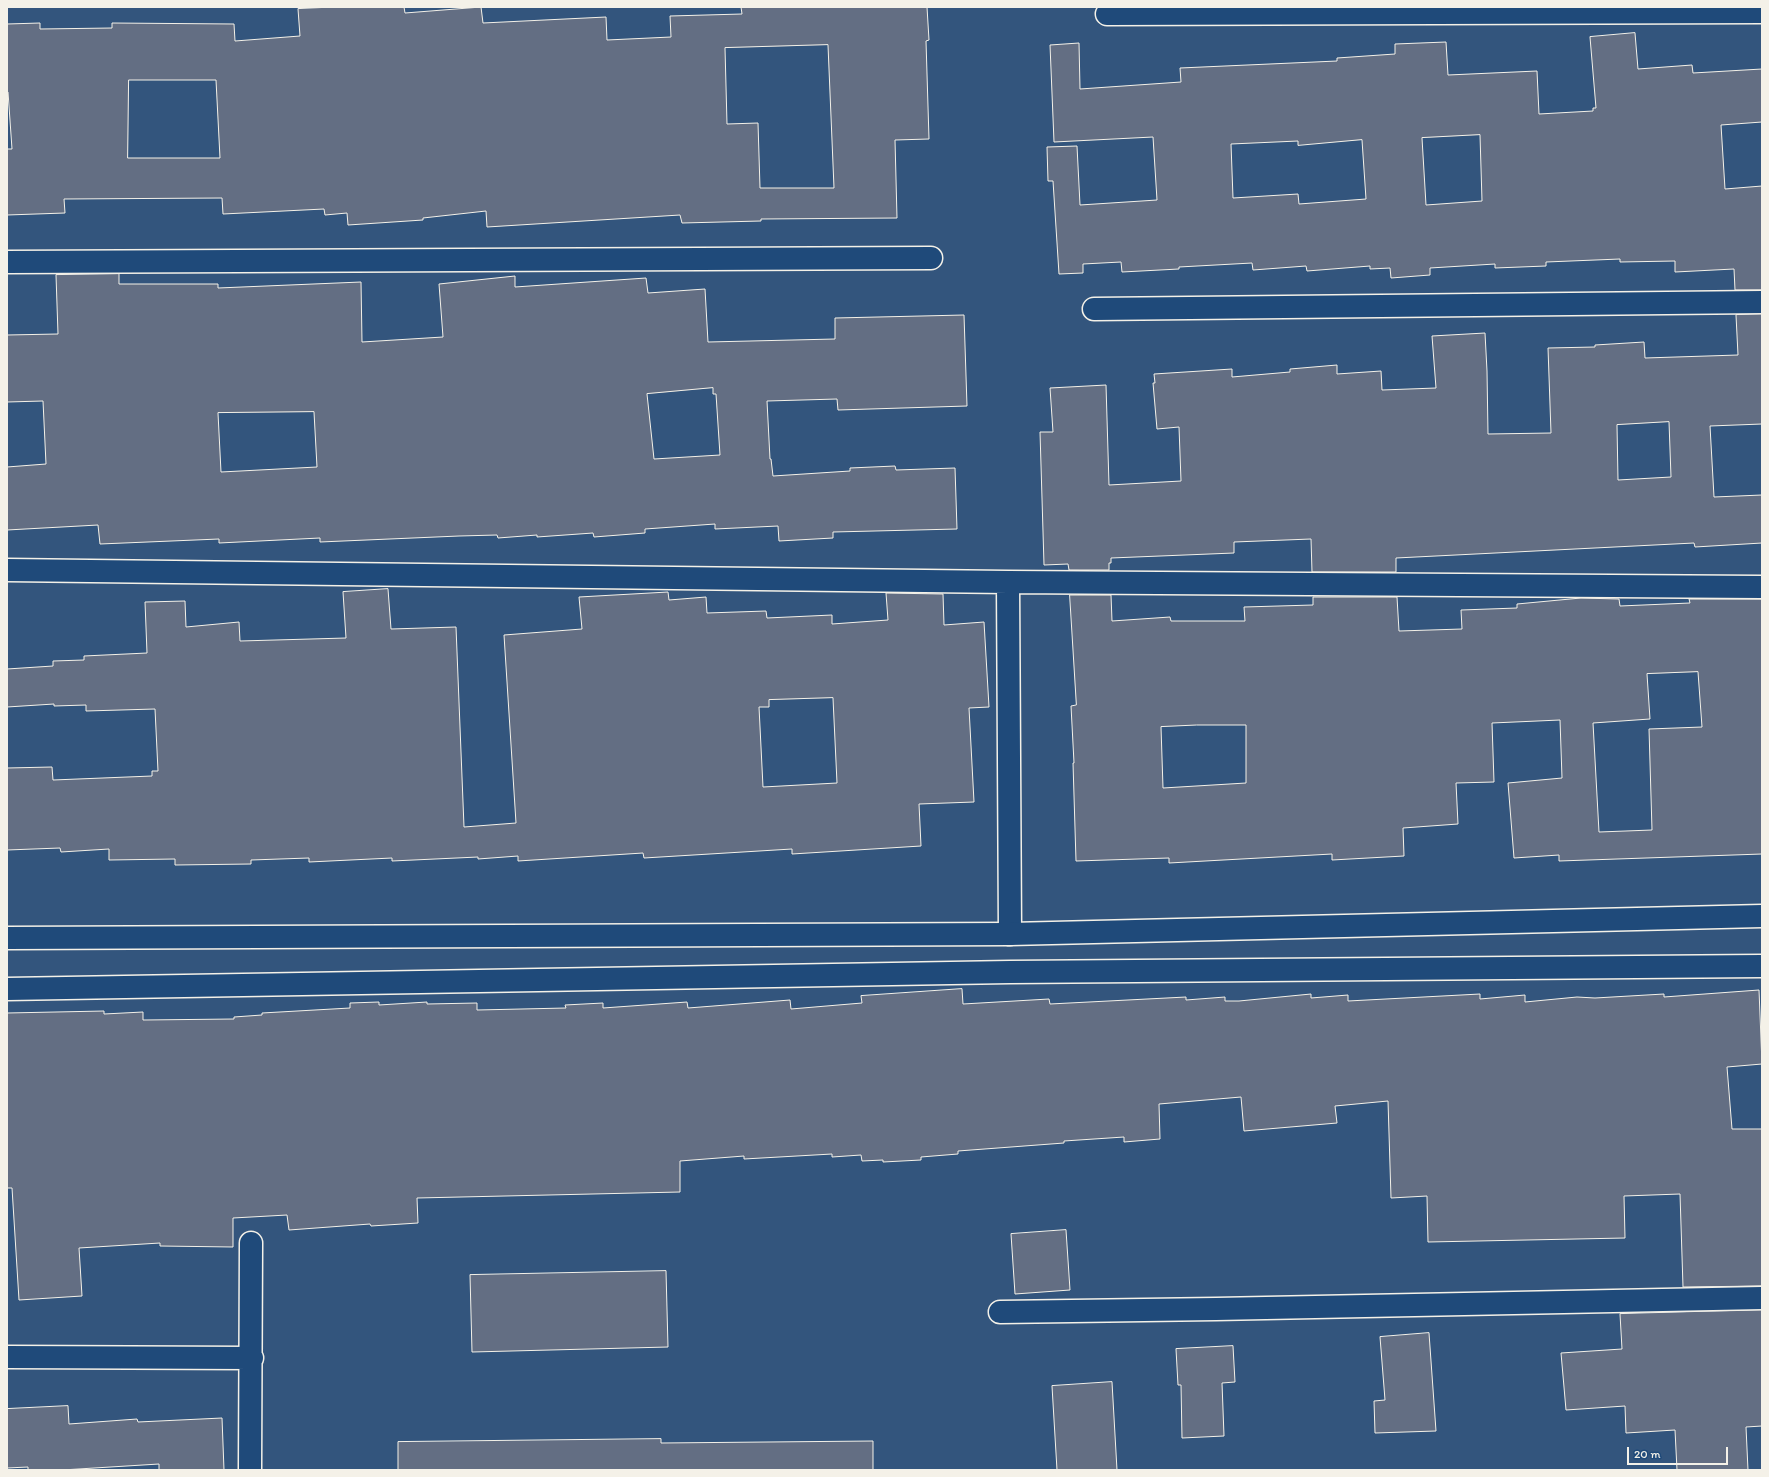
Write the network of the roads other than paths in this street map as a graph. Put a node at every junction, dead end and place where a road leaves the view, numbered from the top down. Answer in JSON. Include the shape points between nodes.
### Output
{"nodes":[{"id":1,"x":1762,"y":12,"type":"edge"},
{"id":2,"x":1107,"y":14,"type":"dead end"},
{"id":3,"x":931,"y":258,"type":"dead end"},
{"id":4,"x":7,"y":262,"type":"edge"},
{"id":5,"x":1762,"y":302,"type":"edge"},
{"id":6,"x":1094,"y":309,"type":"dead end"},
{"id":7,"x":7,"y":570,"type":"edge"},
{"id":8,"x":1008,"y":582,"type":"junction"},
{"id":9,"x":1762,"y":586,"type":"edge"},
{"id":10,"x":1762,"y":916,"type":"edge"},
{"id":11,"x":1010,"y":934,"type":"junction"},
{"id":12,"x":7,"y":938,"type":"edge"},
{"id":13,"x":1762,"y":966,"type":"edge"},
{"id":14,"x":7,"y":989,"type":"edge"},
{"id":15,"x":251,"y":1243,"type":"dead end"},
{"id":16,"x":1762,"y":1298,"type":"edge"},
{"id":17,"x":1000,"y":1312,"type":"dead end"},
{"id":18,"x":7,"y":1357,"type":"edge"},
{"id":19,"x":252,"y":1358,"type":"junction"},
{"id":20,"x":250,"y":1470,"type":"edge"}],
"edges":[{"from":1,"to":2,"type":"street"},
{"from":3,"to":4,"type":"street"},
{"from":5,"to":6,"type":"street"},
{"from":7,"to":8,"type":"street"},
{"from":8,"to":9,"type":"street"},
{"from":8,"to":11,"type":"street"},
{"from":10,"to":11,"type":"street"},
{"from":11,"to":12,"type":"street"},
{"from":13,"to":14,"type":"street","via":[[1010,972]]},
{"from":15,"to":19,"type":"street"},
{"from":16,"to":17,"type":"street"},
{"from":18,"to":19,"type":"street"},
{"from":19,"to":20,"type":"street"}]}
